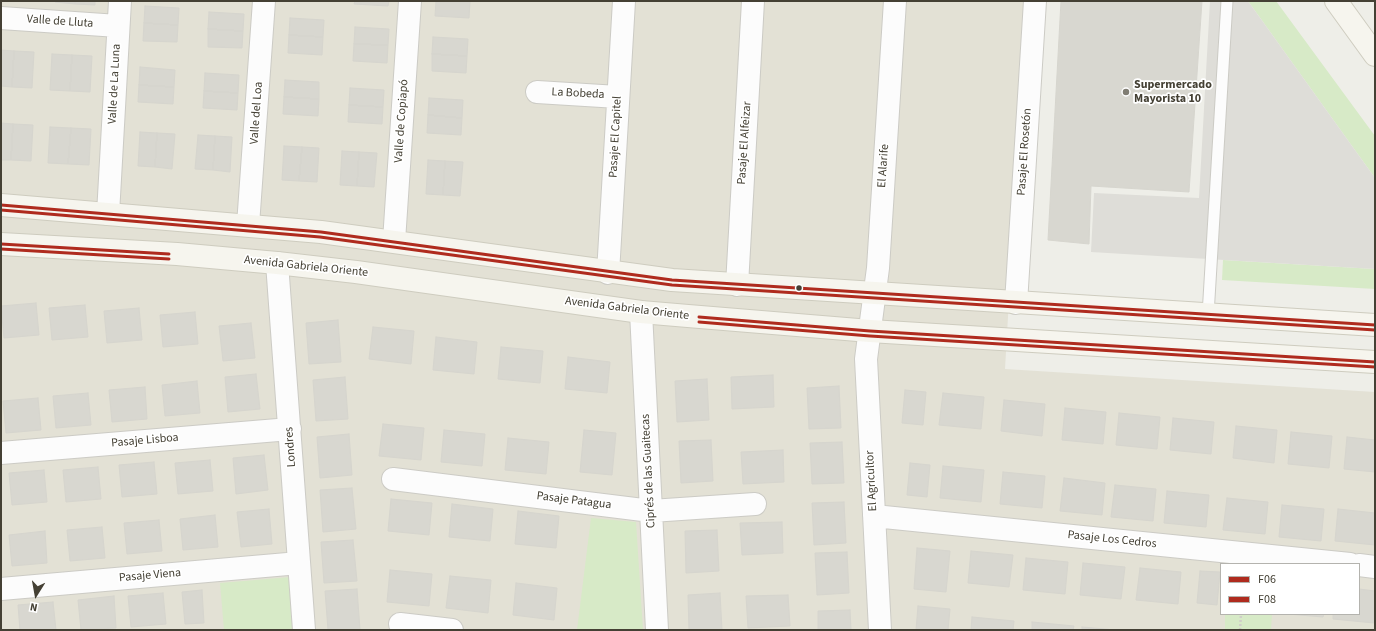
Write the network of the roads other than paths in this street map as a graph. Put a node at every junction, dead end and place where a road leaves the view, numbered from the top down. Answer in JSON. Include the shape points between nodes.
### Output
{"nodes":[{"id":1,"x":120,"y":1,"type":"edge"},
{"id":2,"x":264,"y":1,"type":"edge"},
{"id":3,"x":410,"y":1,"type":"edge"},
{"id":4,"x":624,"y":1,"type":"edge"},
{"id":5,"x":753,"y":1,"type":"edge"},
{"id":6,"x":895,"y":1,"type":"edge"},
{"id":7,"x":1035,"y":1,"type":"edge"},
{"id":8,"x":1227,"y":1,"type":"edge"},
{"id":9,"x":1336,"y":1,"type":"edge"},
{"id":10,"x":1,"y":18,"type":"edge"},
{"id":11,"x":118,"y":26,"type":"junction"},
{"id":12,"x":1375,"y":54,"type":"edge"},
{"id":13,"x":537,"y":92,"type":"dead end"},
{"id":14,"x":618,"y":97,"type":"junction"},
{"id":15,"x":1,"y":205,"type":"edge"},
{"id":16,"x":108,"y":214,"type":"junction"},
{"id":17,"x":248,"y":225,"type":"junction"},
{"id":18,"x":394,"y":241,"type":"junction"},
{"id":19,"x":1,"y":244,"type":"edge"},
{"id":20,"x":277,"y":263,"type":"junction"},
{"id":21,"x":608,"y":272,"type":"junction"},
{"id":22,"x":737,"y":285,"type":"junction"},
{"id":23,"x":874,"y":294,"type":"junction"},
{"id":24,"x":1016,"y":303,"type":"junction"},
{"id":25,"x":640,"y":312,"type":"junction"},
{"id":26,"x":1208,"y":315,"type":"junction"},
{"id":27,"x":1375,"y":325,"type":"edge"},
{"id":28,"x":870,"y":331,"type":"junction"},
{"id":29,"x":1375,"y":362,"type":"edge"},
{"id":30,"x":290,"y":429,"type":"junction"},
{"id":31,"x":1,"y":453,"type":"edge"},
{"id":32,"x":393,"y":479,"type":"dead end"},
{"id":33,"x":755,"y":504,"type":"dead end"},
{"id":34,"x":651,"y":511,"type":"junction"},
{"id":35,"x":874,"y":516,"type":"junction"},
{"id":36,"x":299,"y":563,"type":"junction"},
{"id":37,"x":1340,"y":563,"type":"edge"},
{"id":38,"x":1360,"y":565,"type":"edge"},
{"id":39,"x":1375,"y":566,"type":"edge"},
{"id":40,"x":1,"y":589,"type":"edge"},
{"id":41,"x":400,"y":624,"type":"dead end"},
{"id":42,"x":304,"y":630,"type":"edge"},
{"id":43,"x":452,"y":630,"type":"edge"},
{"id":44,"x":657,"y":630,"type":"edge"},
{"id":45,"x":880,"y":630,"type":"edge"}],
"edges":[{"from":1,"to":11,"type":"street","name":"Valle de La Luna"},
{"from":2,"to":17,"type":"street","name":"Valle del Loa"},
{"from":3,"to":18,"type":"street","name":"Valle de Copiapó"},
{"from":4,"to":14,"type":"street","name":"Pasaje El Capitel"},
{"from":5,"to":22,"type":"street","name":"Pasaje El Alfeizar"},
{"from":6,"to":23,"type":"street","name":"El Alarife","via":[[878,268]]},
{"from":7,"to":24,"type":"street","name":"Pasaje El Rosetón"},
{"from":8,"to":26,"type":"lane"},
{"from":9,"to":12,"type":"main road"},
{"from":10,"to":11,"type":"street","name":"Valle de Lluta"},
{"from":11,"to":16,"type":"street","name":"Valle de La Luna"},
{"from":13,"to":14,"type":"street","name":"La Bobeda"},
{"from":14,"to":21,"type":"street","name":"Pasaje El Capitel"},
{"from":15,"to":16,"type":"main road"},
{"from":16,"to":17,"type":"main road"},
{"from":17,"to":18,"type":"main road"},
{"from":18,"to":21,"type":"main road"},
{"from":19,"to":20,"type":"main road","name":"Avenida Gabriela Oriente","via":[[177,254]]},
{"from":20,"to":25,"type":"main road","name":"Avenida Gabriela Oriente"},
{"from":20,"to":30,"type":"street","name":"Londres"},
{"from":21,"to":22,"type":"main road"},
{"from":22,"to":23,"type":"main road"},
{"from":23,"to":24,"type":"main road"},
{"from":23,"to":28,"type":"street","name":"El Alarife"},
{"from":24,"to":26,"type":"main road"},
{"from":25,"to":28,"type":"main road","name":"Avenida Gabriela Oriente"},
{"from":25,"to":34,"type":"street","name":"Ciprés de las Guaitecas"},
{"from":26,"to":27,"type":"main road"},
{"from":28,"to":29,"type":"main road","name":"Avenida Gabriela Oriente"},
{"from":28,"to":35,"type":"street","name":"El Agricultor","via":[[866,359]]},
{"from":30,"to":31,"type":"street","name":"Pasaje Lisboa"},
{"from":30,"to":36,"type":"street","name":"Londres"},
{"from":32,"to":34,"type":"street","name":"Pasaje Patagua"},
{"from":33,"to":34,"type":"street","name":"Pasaje Patagua"},
{"from":34,"to":44,"type":"street","name":"Ciprés de las Guaitecas"},
{"from":35,"to":37,"type":"street","name":"Pasaje Los Cedros"},
{"from":35,"to":45,"type":"street","name":"El Agricultor"},
{"from":36,"to":40,"type":"street","name":"Pasaje Viena"},
{"from":36,"to":42,"type":"street","name":"Londres"},
{"from":38,"to":39,"type":"street"},
{"from":41,"to":43,"type":"street"}]}
